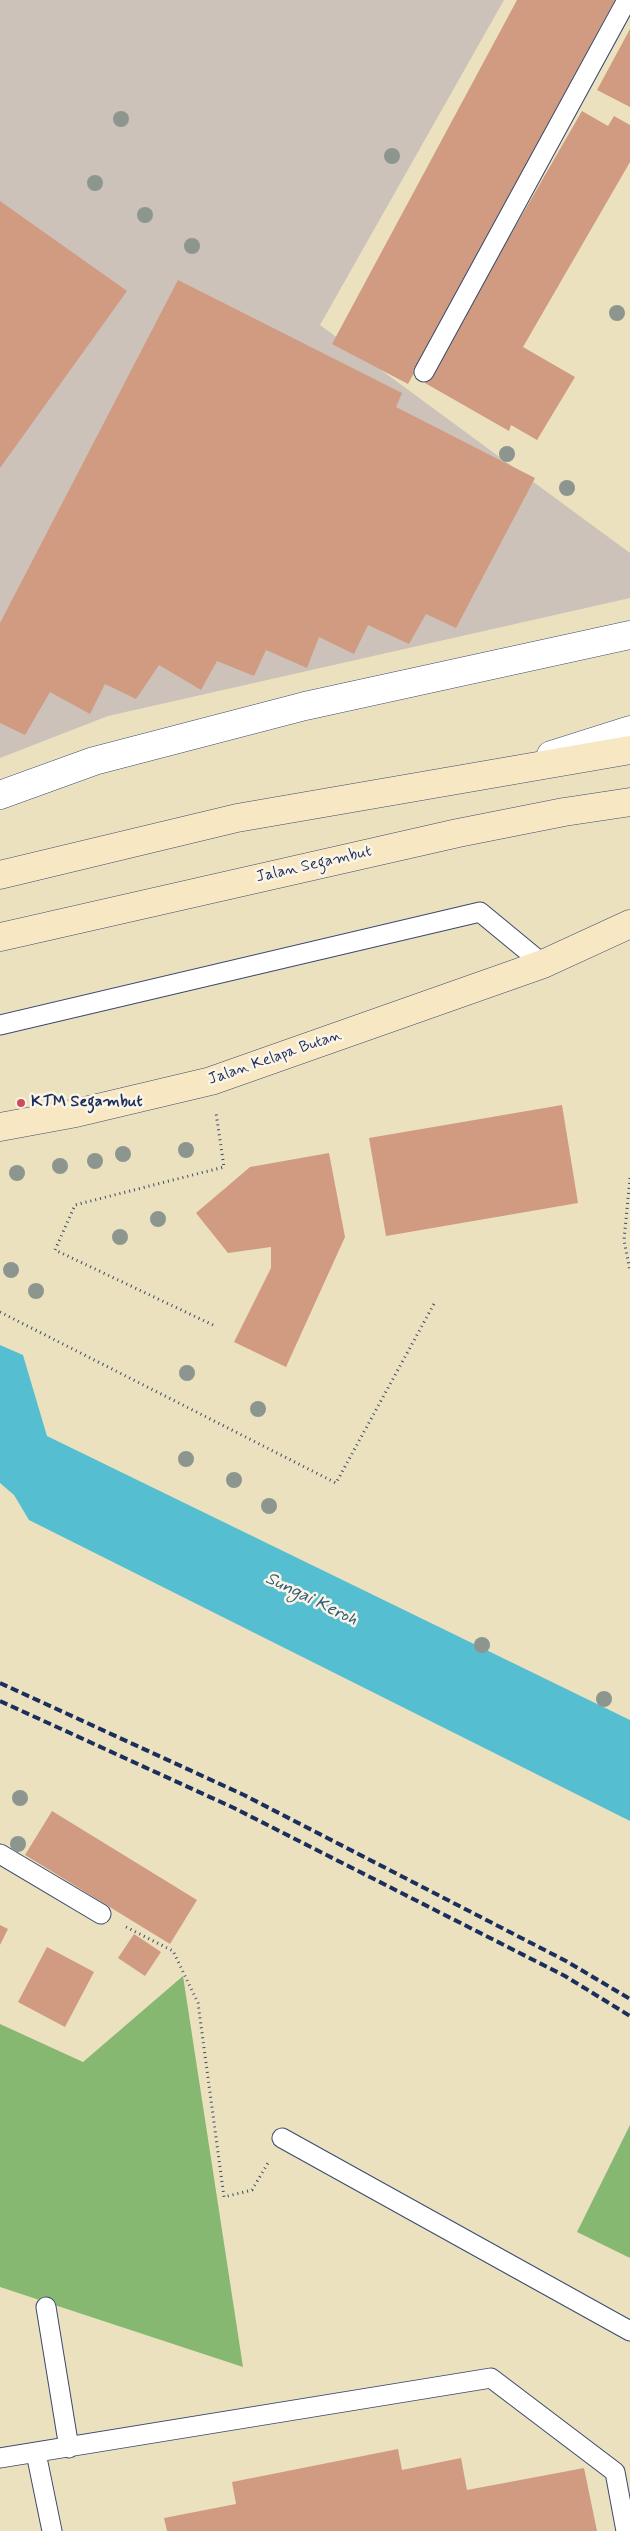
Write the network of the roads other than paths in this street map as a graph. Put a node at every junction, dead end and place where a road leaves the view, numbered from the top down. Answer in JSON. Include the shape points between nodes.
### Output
{"nodes":[{"id":1,"x":627,"y":0,"type":"edge"},
{"id":2,"x":424,"y":372,"type":"dead end"},
{"id":3,"x":621,"y":640,"type":"edge"},
{"id":4,"x":630,"y":730,"type":"edge"},
{"id":5,"x":630,"y":750,"type":"edge"},
{"id":6,"x":488,"y":775,"type":"junction"},
{"id":7,"x":0,"y":795,"type":"edge"},
{"id":8,"x":630,"y":802,"type":"edge"},
{"id":9,"x":630,"y":810,"type":"edge"},
{"id":10,"x":564,"y":812,"type":"junction"},
{"id":11,"x":0,"y":875,"type":"edge"},
{"id":12,"x":630,"y":904,"type":"edge"},
{"id":13,"x":630,"y":924,"type":"edge"},
{"id":14,"x":0,"y":938,"type":"edge"},
{"id":15,"x":543,"y":964,"type":"junction"},
{"id":16,"x":0,"y":1025,"type":"edge"},
{"id":17,"x":0,"y":1127,"type":"edge"},
{"id":18,"x":0,"y":1854,"type":"edge"},
{"id":19,"x":101,"y":1914,"type":"road end"},
{"id":20,"x":282,"y":2138,"type":"road end"},
{"id":21,"x":46,"y":2308,"type":"dead end"},
{"id":22,"x":630,"y":2331,"type":"edge"},
{"id":23,"x":69,"y":2448,"type":"junction"},
{"id":24,"x":36,"y":2453,"type":"junction"},
{"id":25,"x":0,"y":2458,"type":"edge"},
{"id":26,"x":52,"y":2531,"type":"edge"},
{"id":27,"x":626,"y":2531,"type":"edge"}],
"edges":[{"from":1,"to":2,"type":"lane"},
{"from":3,"to":7,"type":"street","via":[[305,706],[94,761]]},
{"from":4,"to":6,"type":"street"},
{"from":5,"to":6,"type":"main road"},
{"from":6,"to":11,"type":"main road","via":[[237,818]]},
{"from":8,"to":10,"type":"main road","name":"Jalan Segambut"},
{"from":9,"to":10,"type":"main road"},
{"from":10,"to":14,"type":"main road","name":"Jalan Segambut","via":[[458,832]]},
{"from":12,"to":15,"type":"main road","name":"Jalan Kelapa Butan"},
{"from":13,"to":15,"type":"main road","name":"Jalan Kelapa Butan"},
{"from":15,"to":16,"type":"lane","via":[[480,912]]},
{"from":15,"to":17,"type":"main road","name":"Jalan Kelapa Butan","via":[[211,1081],[76,1113]]},
{"from":18,"to":19,"type":"lane"},
{"from":20,"to":22,"type":"lane"},
{"from":21,"to":23,"type":"lane"},
{"from":23,"to":24,"type":"lane"},
{"from":23,"to":27,"type":"lane","via":[[491,2378],[615,2472]]},
{"from":24,"to":25,"type":"lane"},
{"from":24,"to":26,"type":"lane"}]}
